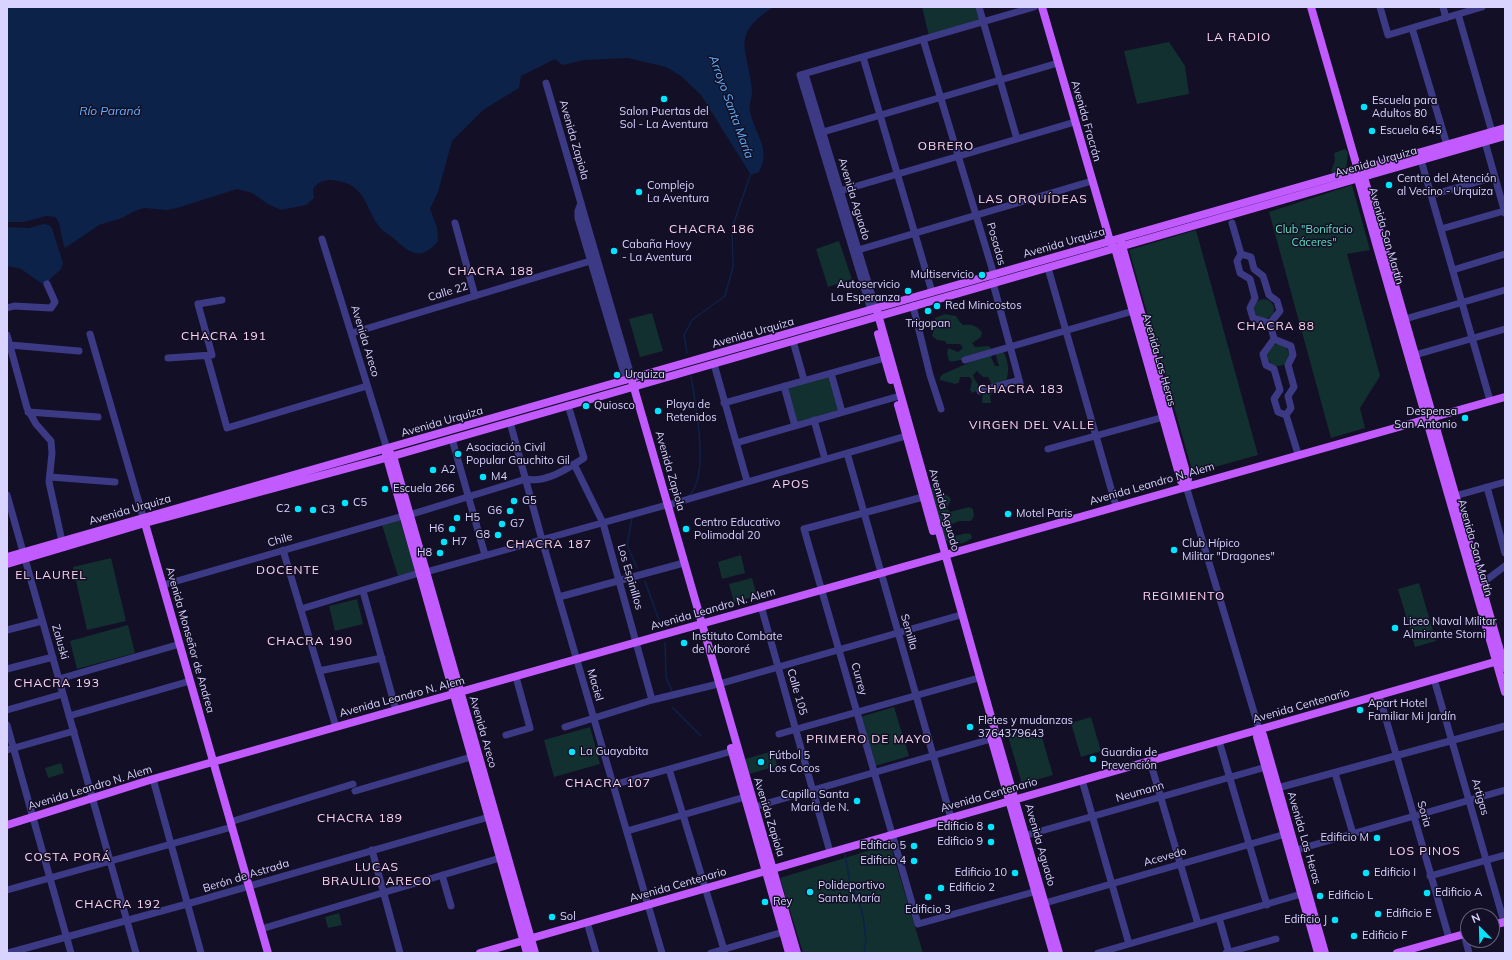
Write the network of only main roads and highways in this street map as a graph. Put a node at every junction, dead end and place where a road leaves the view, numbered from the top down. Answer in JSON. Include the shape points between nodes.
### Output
{"nodes":[{"id":1,"x":1042,"y":7,"type":"edge"},
{"id":2,"x":1311,"y":7,"type":"edge"},
{"id":3,"x":1505,"y":128,"type":"edge"},
{"id":4,"x":1505,"y":136,"type":"edge"},
{"id":5,"x":1360,"y":175,"type":"junction"},
{"id":6,"x":1110,"y":241,"type":"junction"},
{"id":7,"x":1119,"y":244,"type":"junction"},
{"id":8,"x":993,"y":279,"type":"junction"},
{"id":9,"x":874,"y":313,"type":"junction"},
{"id":10,"x":630,"y":383,"type":"junction"},
{"id":11,"x":1505,"y":393,"type":"edge"},
{"id":12,"x":1505,"y":397,"type":"edge"},
{"id":13,"x":1430,"y":416,"type":"junction"},
{"id":14,"x":388,"y":454,"type":"junction"},
{"id":15,"x":1186,"y":486,"type":"junction"},
{"id":16,"x":666,"y":505,"type":"junction"},
{"id":17,"x":144,"y":521,"type":"junction"},
{"id":18,"x":943,"y":555,"type":"junction"},
{"id":19,"x":24,"y":556,"type":"junction"},
{"id":20,"x":7,"y":557,"type":"edge"},
{"id":21,"x":7,"y":564,"type":"edge"},
{"id":22,"x":700,"y":624,"type":"junction"},
{"id":23,"x":1502,"y":662,"type":"edge"},
{"id":24,"x":1505,"y":692,"type":"edge"},
{"id":25,"x":457,"y":693,"type":"junction"},
{"id":26,"x":1259,"y":729,"type":"junction"},
{"id":27,"x":735,"y":750,"type":"junction"},
{"id":28,"x":213,"y":762,"type":"junction"},
{"id":29,"x":1275,"y":789,"type":"junction"},
{"id":30,"x":1012,"y":800,"type":"junction"},
{"id":31,"x":7,"y":825,"type":"edge"},
{"id":32,"x":1288,"y":833,"type":"junction"},
{"id":33,"x":770,"y":870,"type":"junction"},
{"id":34,"x":1038,"y":890,"type":"junction"},
{"id":35,"x":1305,"y":894,"type":"junction"},
{"id":36,"x":1460,"y":935,"type":"edge"},
{"id":37,"x":527,"y":939,"type":"junction"},
{"id":38,"x":268,"y":953,"type":"edge"},
{"id":39,"x":480,"y":953,"type":"edge"},
{"id":40,"x":527,"y":953,"type":"edge"},
{"id":41,"x":535,"y":953,"type":"edge"},
{"id":42,"x":789,"y":953,"type":"edge"},
{"id":43,"x":797,"y":953,"type":"edge"},
{"id":44,"x":1052,"y":953,"type":"edge"},
{"id":45,"x":1059,"y":953,"type":"edge"},
{"id":46,"x":1318,"y":953,"type":"edge"},
{"id":47,"x":1325,"y":953,"type":"edge"},
{"id":48,"x":1397,"y":953,"type":"edge"}],
"edges":[{"from":1,"to":6,"type":"main road","name":"Avenida Fracrán"},
{"from":2,"to":5,"type":"main road"},
{"from":3,"to":5,"type":"main road","name":"Avenida Urquiza"},
{"from":4,"to":5,"type":"main road","name":"Avenida Urquiza"},
{"from":5,"to":7,"type":"main road","name":"Avenida Urquiza"},
{"from":5,"to":13,"type":"main road","name":"Avenida San Martín"},
{"from":5,"to":13,"type":"main road","name":"Avenida San Martín","via":[[1405,319]]},
{"from":6,"to":7,"type":"main road","name":"Avenida Las Heras"},
{"from":6,"to":8,"type":"main road","name":"Avenida Urquiza"},
{"from":7,"to":8,"type":"main road","name":"Avenida Urquiza","via":[[1048,268]]},
{"from":7,"to":15,"type":"main road","name":"Avenida Las Heras","via":[[1133,311],[1182,481]]},
{"from":7,"to":15,"type":"main road","name":"Avenida Las Heras","via":[[1188,479]]},
{"from":8,"to":9,"type":"main road","name":"Avenida Urquiza","via":[[932,292]]},
{"from":8,"to":9,"type":"main road","name":"Avenida Urquiza","via":[[913,306]]},
{"from":9,"to":10,"type":"main road","name":"Avenida Urquiza"},
{"from":9,"to":10,"type":"main road","name":"Avenida Urquiza","via":[[793,341],[714,364]]},
{"from":9,"to":18,"type":"main road","name":"Avenida Aguado"},
{"from":9,"to":18,"type":"main road","name":"Avenida Aguado","via":[[923,497]]},
{"from":10,"to":14,"type":"main road","name":"Avenida Urquiza"},
{"from":10,"to":14,"type":"main road","name":"Avenida Urquiza","via":[[568,405],[452,439]]},
{"from":10,"to":16,"type":"main road","name":"Avenida Zapiola"},
{"from":11,"to":13,"type":"main road","name":"Avenida Leandro N. Alem"},
{"from":12,"to":13,"type":"main road","name":"Avenida Leandro N. Alem"},
{"from":13,"to":15,"type":"main road","name":"Avenida Leandro N. Alem"},
{"from":13,"to":23,"type":"main road","name":"Avenida San Martín"},
{"from":13,"to":23,"type":"main road","name":"Avenida San Martín"},
{"from":14,"to":17,"type":"main road","name":"Avenida Urquiza"},
{"from":14,"to":25,"type":"main road","name":"Avenida Areco"},
{"from":15,"to":18,"type":"main road","name":"Avenida Leandro N. Alem"},
{"from":16,"to":22,"type":"main road","name":"Avenida Zapiola"},
{"from":16,"to":22,"type":"main road","name":"Avenida Zapiola","via":[[680,564]]},
{"from":17,"to":19,"type":"main road","name":"Avenida Urquiza"},
{"from":17,"to":28,"type":"main road","name":"Avenida Monseñor de Andrea"},
{"from":18,"to":22,"type":"main road","name":"Avenida Leandro N. Alem"},
{"from":18,"to":30,"type":"main road","name":"Avenida Aguado"},
{"from":18,"to":30,"type":"main road","name":"Avenida Aguado","via":[[991,739]]},
{"from":19,"to":20,"type":"main road","name":"Avenida Urquiza"},
{"from":19,"to":21,"type":"main road","name":"Avenida Urquiza"},
{"from":22,"to":25,"type":"main road","name":"Avenida Leandro N. Alem"},
{"from":22,"to":27,"type":"main road","name":"Avenida Zapiola"},
{"from":23,"to":24,"type":"main road","name":"Avenida San Martín"},
{"from":23,"to":26,"type":"main road","name":"Avenida Centenario"},
{"from":25,"to":28,"type":"main road","name":"Avenida Leandro N. Alem"},
{"from":25,"to":37,"type":"main road","name":"Avenida Areco"},
{"from":25,"to":37,"type":"main road","name":"Avenida Areco","via":[[471,757]]},
{"from":26,"to":29,"type":"main road","name":"Avenida Las Heras","via":[[1263,735]]},
{"from":26,"to":29,"type":"main road","name":"Avenida Las Heras","via":[[1257,737]]},
{"from":26,"to":30,"type":"main road","name":"Avenida Centenario"},
{"from":27,"to":33,"type":"main road","name":"Avenida Zapiola","via":[[754,806]]},
{"from":27,"to":33,"type":"main road","name":"Avenida Zapiola","via":[[746,797]]},
{"from":28,"to":31,"type":"main road","name":"Avenida Leandro N. Alem"},
{"from":28,"to":38,"type":"main road","name":"Avenida Monseñor de Andrea"},
{"from":29,"to":32,"type":"main road","name":"Avenida Las Heras"},
{"from":30,"to":33,"type":"main road","name":"Avenida Centenario"},
{"from":30,"to":34,"type":"main road","name":"Avenida Aguado"},
{"from":32,"to":35,"type":"main road","name":"Avenida Las Heras"},
{"from":32,"to":35,"type":"main road","name":"Avenida Las Heras","via":[[1296,850]]},
{"from":33,"to":37,"type":"main road","name":"Avenida Centenario"},
{"from":33,"to":42,"type":"main road","name":"Avenida Zapiola"},
{"from":33,"to":43,"type":"main road","name":"Avenida Zapiola"},
{"from":34,"to":44,"type":"main road","name":"Avenida Aguado"},
{"from":34,"to":45,"type":"main road","name":"Avenida Aguado","via":[[1045,903]]},
{"from":35,"to":46,"type":"main road","name":"Avenida Las Heras"},
{"from":35,"to":47,"type":"main road","name":"Avenida Las Heras"},
{"from":36,"to":48,"type":"main road"},
{"from":37,"to":39,"type":"main road","name":"Avenida Centenario"},
{"from":37,"to":40,"type":"main road","name":"Avenida Areco"},
{"from":37,"to":41,"type":"main road","name":"Avenida Areco"}]}
